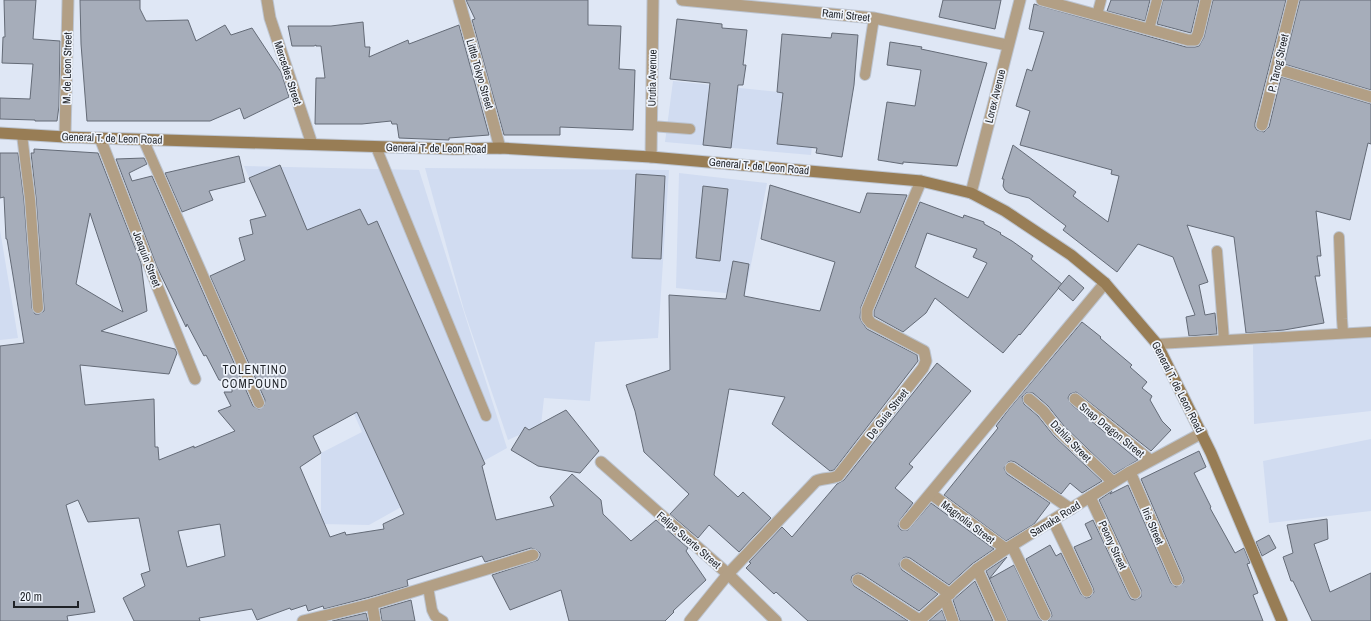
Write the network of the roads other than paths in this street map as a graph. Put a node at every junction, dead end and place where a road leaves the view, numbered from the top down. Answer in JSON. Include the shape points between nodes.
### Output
{"nodes":[{"id":1,"x":68,"y":0,"type":"edge"},
{"id":2,"x":267,"y":0,"type":"edge"},
{"id":3,"x":459,"y":0,"type":"edge"},
{"id":4,"x":653,"y":0,"type":"edge"},
{"id":5,"x":682,"y":0,"type":"edge"},
{"id":6,"x":1020,"y":0,"type":"edge"},
{"id":7,"x":1042,"y":0,"type":"edge"},
{"id":8,"x":1101,"y":0,"type":"edge"},
{"id":9,"x":1157,"y":0,"type":"edge"},
{"id":10,"x":1206,"y":0,"type":"edge"},
{"id":11,"x":1293,"y":0,"type":"edge"},
{"id":12,"x":1097,"y":15,"type":"junction"},
{"id":13,"x":874,"y":18,"type":"junction"},
{"id":14,"x":1149,"y":29,"type":"junction"},
{"id":15,"x":1008,"y":45,"type":"junction"},
{"id":16,"x":1277,"y":69,"type":"junction"},
{"id":17,"x":865,"y":75,"type":"dead end"},
{"id":18,"x":1371,"y":97,"type":"edge"},
{"id":19,"x":1262,"y":125,"type":"dead end"},
{"id":20,"x":651,"y":126,"type":"junction"},
{"id":21,"x":690,"y":129,"type":"dead end"},
{"id":22,"x":0,"y":133,"type":"edge"},
{"id":23,"x":22,"y":135,"type":"junction"},
{"id":24,"x":65,"y":137,"type":"junction"},
{"id":25,"x":100,"y":138,"type":"junction"},
{"id":26,"x":143,"y":139,"type":"junction"},
{"id":27,"x":312,"y":144,"type":"junction"},
{"id":28,"x":376,"y":146,"type":"junction"},
{"id":29,"x":500,"y":148,"type":"junction"},
{"id":30,"x":651,"y":157,"type":"junction"},
{"id":31,"x":921,"y":181,"type":"junction"},
{"id":32,"x":971,"y":193,"type":"junction"},
{"id":33,"x":1339,"y":237,"type":"dead end"},
{"id":34,"x":1217,"y":251,"type":"dead end"},
{"id":35,"x":1105,"y":283,"type":"junction"},
{"id":36,"x":38,"y":308,"type":"dead end"},
{"id":37,"x":1371,"y":332,"type":"edge"},
{"id":38,"x":1344,"y":333,"type":"junction"},
{"id":39,"x":1224,"y":340,"type":"junction"},
{"id":40,"x":1157,"y":344,"type":"junction"},
{"id":41,"x":195,"y":379,"type":"dead end"},
{"id":42,"x":1029,"y":399,"type":"dead end"},
{"id":43,"x":1075,"y":399,"type":"dead end"},
{"id":44,"x":259,"y":403,"type":"dead end"},
{"id":45,"x":486,"y":416,"type":"dead end"},
{"id":46,"x":1202,"y":433,"type":"junction"},
{"id":47,"x":1150,"y":460,"type":"junction"},
{"id":48,"x":600,"y":462,"type":"dead end"},
{"id":49,"x":1011,"y":468,"type":"dead end"},
{"id":50,"x":1130,"y":472,"type":"junction"},
{"id":51,"x":1113,"y":482,"type":"junction"},
{"id":52,"x":931,"y":494,"type":"junction"},
{"id":53,"x":1090,"y":497,"type":"junction"},
{"id":54,"x":1071,"y":509,"type":"junction"},
{"id":55,"x":1053,"y":520,"type":"junction"},
{"id":56,"x":905,"y":524,"type":"dead end"},
{"id":57,"x":1009,"y":548,"type":"junction"},
{"id":58,"x":532,"y":555,"type":"dead end"},
{"id":59,"x":906,"y":564,"type":"dead end"},
{"id":60,"x":977,"y":569,"type":"junction"},
{"id":61,"x":728,"y":574,"type":"junction"},
{"id":62,"x":858,"y":580,"type":"dead end"},
{"id":63,"x":1177,"y":580,"type":"dead end"},
{"id":64,"x":428,"y":587,"type":"junction"},
{"id":65,"x":1087,"y":591,"type":"dead end"},
{"id":66,"x":1135,"y":593,"type":"dead end"},
{"id":67,"x":947,"y":597,"type":"junction"},
{"id":68,"x":372,"y":604,"type":"junction"},
{"id":69,"x":1045,"y":615,"type":"dead end"},
{"id":70,"x":920,"y":620,"type":"edge"},
{"id":71,"x":303,"y":621,"type":"edge"},
{"id":72,"x":375,"y":621,"type":"edge"},
{"id":73,"x":443,"y":621,"type":"edge"},
{"id":74,"x":690,"y":621,"type":"edge"},
{"id":75,"x":776,"y":621,"type":"edge"},
{"id":76,"x":953,"y":621,"type":"edge"},
{"id":77,"x":1001,"y":621,"type":"edge"},
{"id":78,"x":1282,"y":621,"type":"edge"}],
"edges":[{"from":1,"to":24,"type":"street","name":"M. de Leon Street"},
{"from":2,"to":27,"type":"street","name":"Mercedes Street","via":[[270,18]]},
{"from":3,"to":29,"type":"street","name":"Little Tokyo Street"},
{"from":4,"to":20,"type":"street","name":"Urutia Avenue"},
{"from":5,"to":13,"type":"street","name":"Rami Street"},
{"from":6,"to":15,"type":"street","name":"Lorex Avenue"},
{"from":7,"to":12,"type":"street"},
{"from":8,"to":12,"type":"lane"},
{"from":9,"to":14,"type":"lane"},
{"from":10,"to":14,"type":"street","via":[[1195,40]]},
{"from":11,"to":16,"type":"street","name":"P. Tarog Street"},
{"from":12,"to":14,"type":"street"},
{"from":13,"to":15,"type":"street","name":"Rami Street"},
{"from":13,"to":17,"type":"lane"},
{"from":15,"to":32,"type":"street","name":"Lorex Avenue"},
{"from":16,"to":18,"type":"street"},
{"from":16,"to":19,"type":"street","name":"P. Tarog Street"},
{"from":20,"to":21,"type":"lane"},
{"from":20,"to":30,"type":"street","name":"Urutia Avenue"},
{"from":22,"to":23,"type":"main road","name":"General T. de Leon Road"},
{"from":23,"to":24,"type":"main road","name":"General T. de Leon Road"},
{"from":23,"to":36,"type":"lane"},
{"from":24,"to":25,"type":"main road","name":"General T. de Leon Road"},
{"from":25,"to":26,"type":"main road","name":"General T. de Leon Road"},
{"from":25,"to":41,"type":"street","name":"Joaquin Street"},
{"from":26,"to":27,"type":"main road","name":"General T. de Leon Road"},
{"from":26,"to":44,"type":"lane"},
{"from":27,"to":28,"type":"main road","name":"General T. de Leon Road"},
{"from":28,"to":29,"type":"main road","name":"General T. de Leon Road"},
{"from":28,"to":45,"type":"lane"},
{"from":29,"to":30,"type":"main road","name":"General T. de Leon Road"},
{"from":30,"to":31,"type":"main road","name":"General T. de Leon Road"},
{"from":31,"to":32,"type":"main road","name":"General T. de Leon Road"},
{"from":31,"to":61,"type":"street","name":"De Guia Street","via":[[866,310],[866,318],[924,351],[926,361],[923,368],[838,476],[816,481]]},
{"from":32,"to":35,"type":"main road","name":"General T. de Leon Road","via":[[1005,210],[1071,255]]},
{"from":33,"to":38,"type":"lane"},
{"from":34,"to":39,"type":"lane"},
{"from":35,"to":40,"type":"main road","name":"General T. de Leon Road"},
{"from":35,"to":52,"type":"street"},
{"from":37,"to":38,"type":"lane"},
{"from":38,"to":39,"type":"lane"},
{"from":39,"to":40,"type":"lane"},
{"from":40,"to":46,"type":"main road","name":"General T. de Leon Road"},
{"from":42,"to":51,"type":"street","name":"Dahlia Street","via":[[1043,410],[1059,431]]},
{"from":43,"to":47,"type":"street","name":"Snap Dragon Street"},
{"from":46,"to":47,"type":"street","name":"Samaka Road"},
{"from":46,"to":78,"type":"main road","name":"General T. de Leon Road"},
{"from":47,"to":50,"type":"street","name":"Samaka Road"},
{"from":48,"to":61,"type":"street","name":"Felipe Suerte Street"},
{"from":49,"to":54,"type":"street"},
{"from":50,"to":51,"type":"street","name":"Samaka Road"},
{"from":50,"to":63,"type":"street","name":"Iris Street"},
{"from":51,"to":53,"type":"street","name":"Samaka Road"},
{"from":52,"to":56,"type":"street"},
{"from":52,"to":57,"type":"street","name":"Magnolia Street"},
{"from":53,"to":54,"type":"street","name":"Samaka Road"},
{"from":53,"to":66,"type":"street","name":"Peony Street"},
{"from":54,"to":55,"type":"street","name":"Samaka Road"},
{"from":55,"to":57,"type":"street","name":"Samaka Road"},
{"from":55,"to":65,"type":"street"},
{"from":57,"to":60,"type":"street","name":"Samaka Road"},
{"from":57,"to":69,"type":"street"},
{"from":58,"to":64,"type":"street"},
{"from":59,"to":67,"type":"street"},
{"from":60,"to":67,"type":"street","name":"Samaka Road"},
{"from":60,"to":77,"type":"street"},
{"from":61,"to":74,"type":"street","name":"De Guia Street"},
{"from":61,"to":75,"type":"street","name":"Felipe Suerte Street"},
{"from":62,"to":70,"type":"street"},
{"from":64,"to":68,"type":"street"},
{"from":64,"to":73,"type":"lane","via":[[432,610]]},
{"from":67,"to":70,"type":"street","name":"Samaka Road"},
{"from":67,"to":76,"type":"street"},
{"from":68,"to":71,"type":"street"},
{"from":68,"to":72,"type":"street"}]}
